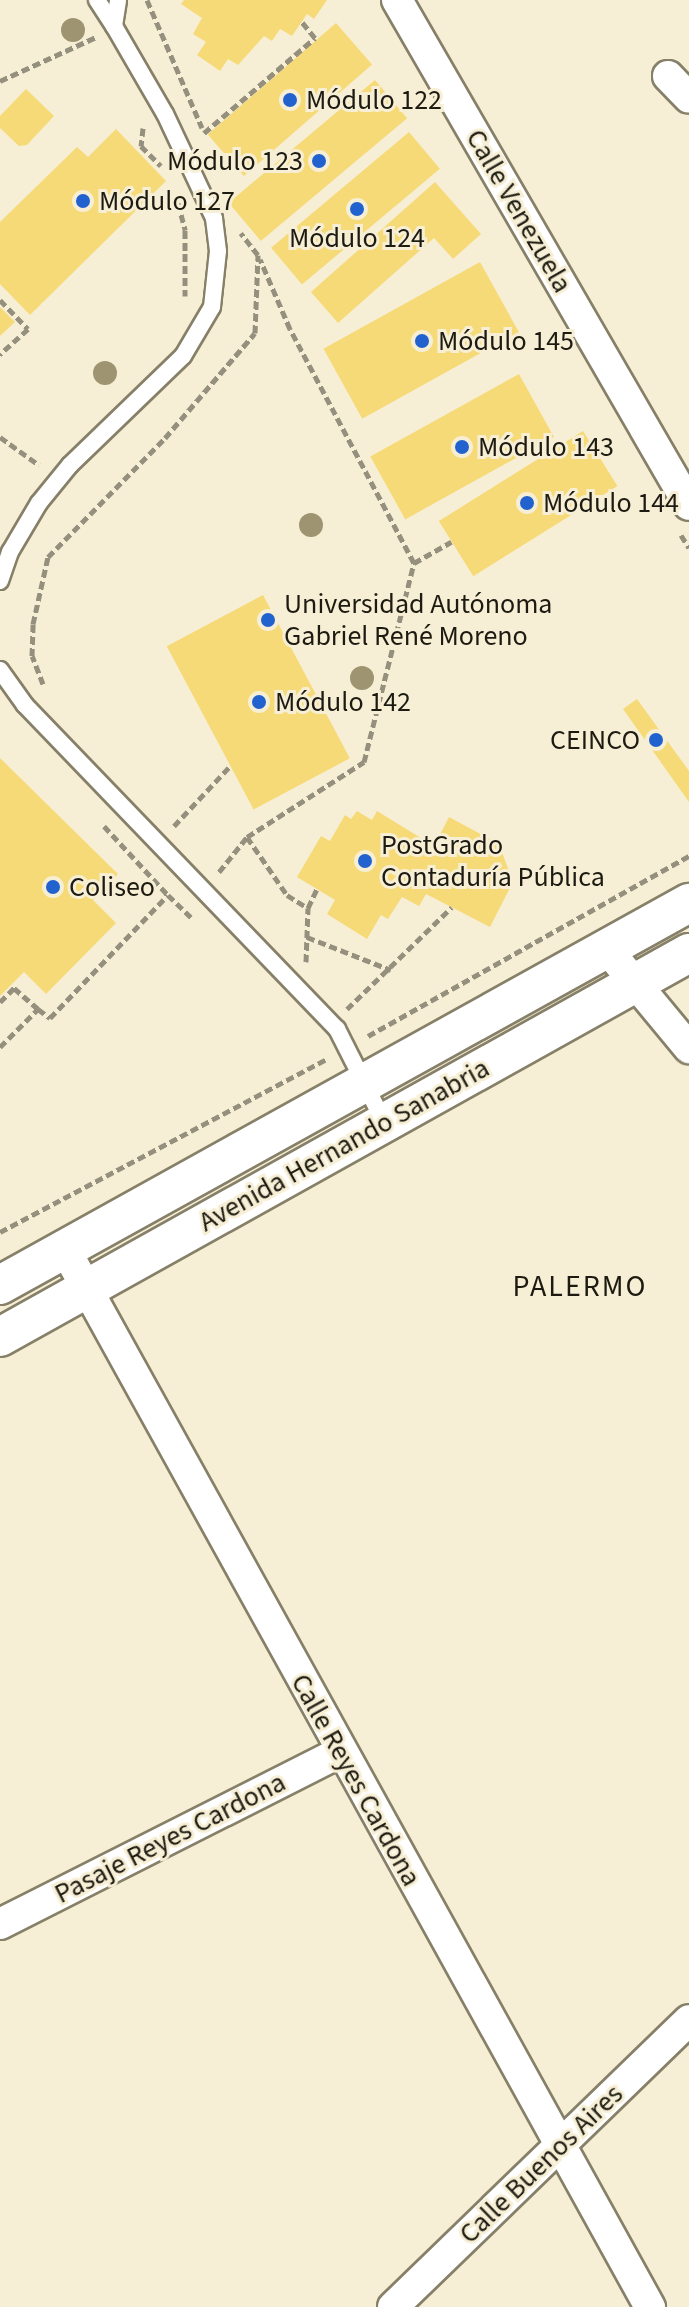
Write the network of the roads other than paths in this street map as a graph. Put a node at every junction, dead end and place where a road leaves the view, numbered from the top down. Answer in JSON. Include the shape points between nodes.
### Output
{"nodes":[{"id":1,"x":97,"y":0,"type":"edge"},
{"id":2,"x":118,"y":0,"type":"edge"},
{"id":3,"x":397,"y":0,"type":"edge"},
{"id":4,"x":109,"y":30,"type":"junction"},
{"id":5,"x":668,"y":76,"type":"dead end"},
{"id":6,"x":689,"y":98,"type":"edge"},
{"id":7,"x":689,"y":505,"type":"edge"},
{"id":8,"x":0,"y":581,"type":"edge"},
{"id":9,"x":0,"y":670,"type":"edge"},
{"id":10,"x":689,"y":903,"type":"edge"},
{"id":11,"x":607,"y":949,"type":"junction"},
{"id":12,"x":689,"y":953,"type":"edge"},
{"id":13,"x":633,"y":984,"type":"junction"},
{"id":14,"x":689,"y":1048,"type":"edge"},
{"id":15,"x":372,"y":1080,"type":"junction"},
{"id":16,"x":384,"y":1122,"type":"junction"},
{"id":17,"x":66,"y":1251,"type":"junction"},
{"id":18,"x":0,"y":1285,"type":"edge"},
{"id":19,"x":87,"y":1290,"type":"junction"},
{"id":20,"x":0,"y":1337,"type":"edge"},
{"id":21,"x":340,"y":1752,"type":"junction"},
{"id":22,"x":0,"y":1924,"type":"edge"},
{"id":23,"x":689,"y":2020,"type":"edge"},
{"id":24,"x":561,"y":2145,"type":"junction"},
{"id":25,"x":393,"y":2307,"type":"edge"},
{"id":26,"x":650,"y":2307,"type":"edge"}],
"edges":[{"from":1,"to":4,"type":"lane"},
{"from":2,"to":4,"type":"lane"},
{"from":3,"to":7,"type":"street","name":"Calle Venezuela"},
{"from":4,"to":8,"type":"lane","via":[[165,114],[214,218],[218,251],[212,307],[183,356],[70,465],[39,503],[10,552]]},
{"from":5,"to":6,"type":"street"},
{"from":9,"to":15,"type":"lane","via":[[25,705],[337,1029]]},
{"from":10,"to":11,"type":"street","name":"Avenida Hernando Sanabria"},
{"from":11,"to":13,"type":"street"},
{"from":11,"to":15,"type":"street","name":"Avenida Hernando Sanabria"},
{"from":12,"to":13,"type":"street","name":"Avenida Hernando Sanabria"},
{"from":13,"to":14,"type":"street"},
{"from":13,"to":16,"type":"street","name":"Avenida Hernando Sanabria"},
{"from":15,"to":16,"type":"lane"},
{"from":15,"to":17,"type":"street","name":"Avenida Hernando Sanabria"},
{"from":16,"to":19,"type":"street","name":"Avenida Hernando Sanabria"},
{"from":17,"to":18,"type":"street","name":"Avenida Hernando Sanabria"},
{"from":17,"to":19,"type":"street","name":"Calle Reyes Cardona"},
{"from":19,"to":20,"type":"street","name":"Avenida Hernando Sanabria"},
{"from":19,"to":21,"type":"street","name":"Calle Reyes Cardona"},
{"from":21,"to":22,"type":"street","name":"Pasaje Reyes Cardona"},
{"from":21,"to":24,"type":"street","name":"Calle Reyes Cardona"},
{"from":23,"to":24,"type":"street","name":"Calle Buenos Aires"},
{"from":24,"to":25,"type":"street","name":"Calle Buenos Aires"},
{"from":24,"to":26,"type":"street","name":"Calle Reyes Cardona"}]}
